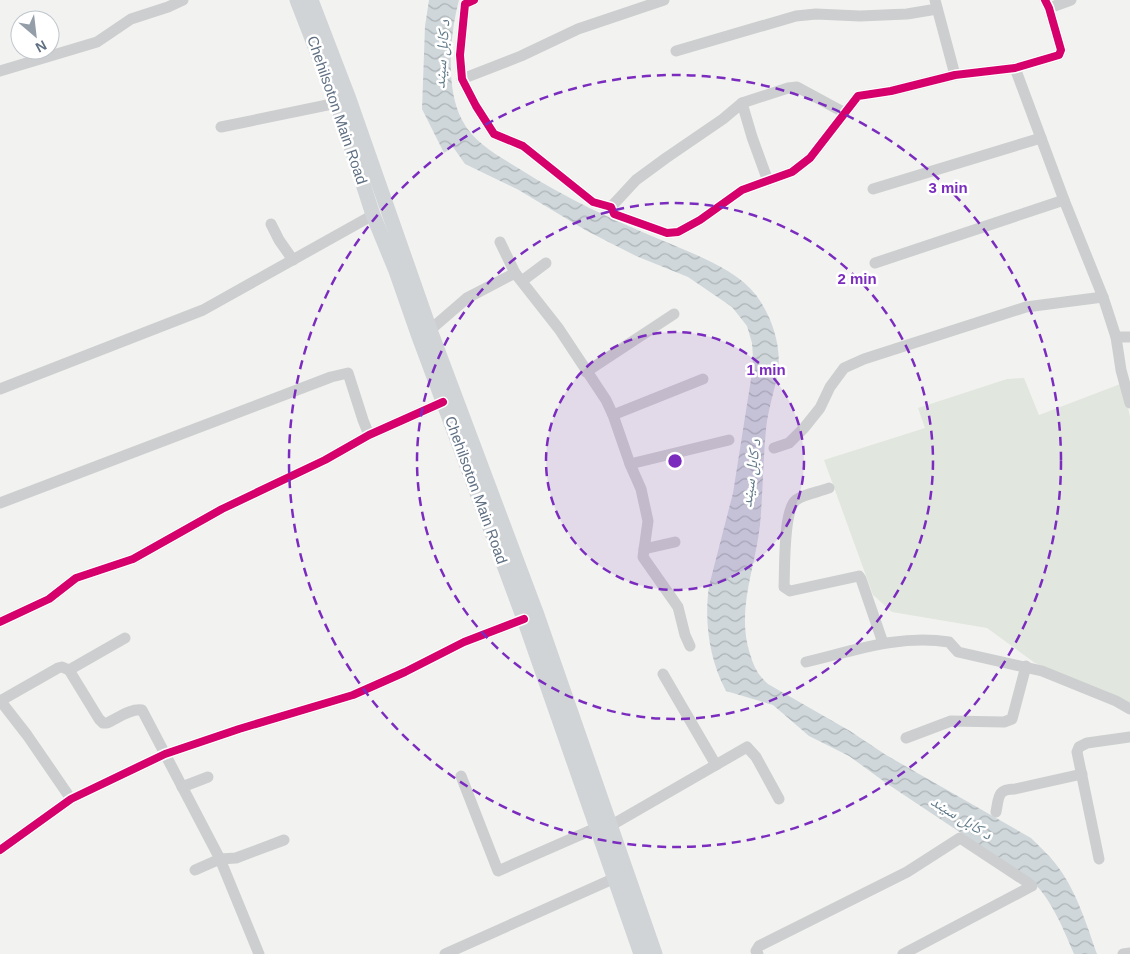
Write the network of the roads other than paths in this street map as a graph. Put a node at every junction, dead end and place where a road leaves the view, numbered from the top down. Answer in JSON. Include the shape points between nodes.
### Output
{"nodes":[{"id":1,"x":183,"y":0,"type":"edge"},
{"id":2,"x":298,"y":0,"type":"edge"},
{"id":3,"x":312,"y":0,"type":"edge"},
{"id":4,"x":474,"y":0,"type":"edge"},
{"id":5,"x":664,"y":0,"type":"edge"},
{"id":6,"x":1071,"y":0,"type":"edge"},
{"id":7,"x":936,"y":4,"type":"edge"},
{"id":8,"x":1047,"y":4,"type":"edge"},
{"id":9,"x":676,"y":51,"type":"dead end"},
{"id":10,"x":1015,"y":68,"type":"junction"},
{"id":11,"x":0,"y":71,"type":"edge"},
{"id":12,"x":955,"y":75,"type":"junction"},
{"id":13,"x":462,"y":79,"type":"junction"},
{"id":14,"x":742,"y":103,"type":"junction"},
{"id":15,"x":337,"y":104,"type":"junction"},
{"id":16,"x":845,"y":113,"type":"junction"},
{"id":17,"x":221,"y":127,"type":"dead end"},
{"id":18,"x":1041,"y":138,"type":"junction"},
{"id":19,"x":768,"y":181,"type":"junction"},
{"id":20,"x":873,"y":189,"type":"dead end"},
{"id":21,"x":1064,"y":200,"type":"junction"},
{"id":22,"x":612,"y":207,"type":"junction"},
{"id":23,"x":373,"y":215,"type":"junction"},
{"id":24,"x":271,"y":224,"type":"dead end"},
{"id":25,"x":500,"y":242,"type":"dead end"},
{"id":26,"x":293,"y":260,"type":"junction"},
{"id":27,"x":546,"y":263,"type":"dead end"},
{"id":28,"x":876,"y":263,"type":"dead end"},
{"id":29,"x":518,"y":277,"type":"junction"},
{"id":30,"x":1103,"y":297,"type":"junction"},
{"id":31,"x":674,"y":314,"type":"dead end"},
{"id":32,"x":430,"y":330,"type":"junction"},
{"id":33,"x":1130,"y":337,"type":"edge"},
{"id":34,"x":1116,"y":338,"type":"junction"},
{"id":35,"x":586,"y":372,"type":"junction"},
{"id":36,"x":704,"y":379,"type":"dead end"},
{"id":37,"x":0,"y":389,"type":"edge"},
{"id":38,"x":443,"y":402,"type":"junction"},
{"id":39,"x":1130,"y":402,"type":"edge"},
{"id":40,"x":613,"y":415,"type":"junction"},
{"id":41,"x":369,"y":434,"type":"junction"},
{"id":42,"x":729,"y":440,"type":"dead end"},
{"id":43,"x":774,"y":448,"type":"dead end"},
{"id":44,"x":630,"y":464,"type":"junction"},
{"id":45,"x":829,"y":488,"type":"dead end"},
{"id":46,"x":0,"y":503,"type":"edge"},
{"id":47,"x":675,"y":542,"type":"dead end"},
{"id":48,"x":644,"y":549,"type":"junction"},
{"id":49,"x":524,"y":619,"type":"junction"},
{"id":50,"x":0,"y":622,"type":"edge"},
{"id":51,"x":126,"y":638,"type":"dead end"},
{"id":52,"x":883,"y":643,"type":"junction"},
{"id":53,"x":690,"y":646,"type":"dead end"},
{"id":54,"x":806,"y":662,"type":"dead end"},
{"id":55,"x":1026,"y":666,"type":"junction"},
{"id":56,"x":69,"y":670,"type":"junction"},
{"id":57,"x":663,"y":674,"type":"dead end"},
{"id":58,"x":0,"y":702,"type":"edge"},
{"id":59,"x":1130,"y":709,"type":"edge"},
{"id":60,"x":1130,"y":737,"type":"edge"},
{"id":61,"x":906,"y":738,"type":"dead end"},
{"id":62,"x":165,"y":754,"type":"junction"},
{"id":63,"x":716,"y":765,"type":"junction"},
{"id":64,"x":1082,"y":774,"type":"junction"},
{"id":65,"x":461,"y":776,"type":"dead end"},
{"id":66,"x":208,"y":777,"type":"dead end"},
{"id":67,"x":182,"y":787,"type":"junction"},
{"id":68,"x":779,"y":798,"type":"dead end"},
{"id":69,"x":71,"y":799,"type":"junction"},
{"id":70,"x":996,"y":812,"type":"dead end"},
{"id":71,"x":603,"y":827,"type":"junction"},
{"id":72,"x":284,"y":840,"type":"dead end"},
{"id":73,"x":0,"y":850,"type":"edge"},
{"id":74,"x":220,"y":859,"type":"junction"},
{"id":75,"x":1099,"y":859,"type":"dead end"},
{"id":76,"x":615,"y":866,"type":"junction"},
{"id":77,"x":195,"y":870,"type":"dead end"},
{"id":78,"x":1130,"y":953,"type":"edge"},
{"id":79,"x":260,"y":954,"type":"edge"},
{"id":80,"x":446,"y":954,"type":"edge"},
{"id":81,"x":641,"y":954,"type":"edge"},
{"id":82,"x":655,"y":954,"type":"edge"},
{"id":83,"x":758,"y":954,"type":"edge"},
{"id":84,"x":903,"y":954,"type":"edge"},
{"id":85,"x":1123,"y":954,"type":"edge"}],
"edges":[{"from":1,"to":11,"type":"street","via":[[131,19],[97,42]]},
{"from":2,"to":15,"type":"main road","name":"Chehilsoton Main Road"},
{"from":3,"to":32,"type":"main road","name":"Chehilsoton Main Road"},
{"from":4,"to":13,"type":"street","via":[[465,4],[460,55]]},
{"from":5,"to":13,"type":"street","via":[[578,29]]},
{"from":6,"to":8,"type":"street"},
{"from":7,"to":9,"type":"street","via":[[907,14],[796,16]]},
{"from":7,"to":12,"type":"street"},
{"from":8,"to":10,"type":"street","via":[[1061,50],[1059,55]]},
{"from":10,"to":12,"type":"street"},
{"from":10,"to":18,"type":"street"},
{"from":12,"to":16,"type":"street","via":[[858,96]]},
{"from":13,"to":22,"type":"street","via":[[494,134],[523,146],[593,202]]},
{"from":14,"to":16,"type":"street","via":[[797,87]]},
{"from":14,"to":19,"type":"street"},
{"from":14,"to":22,"type":"street","via":[[636,180]]},
{"from":15,"to":17,"type":"street"},
{"from":15,"to":23,"type":"main road","name":"Chehilsoton Main Road"},
{"from":16,"to":19,"type":"street","via":[[810,158],[792,172]]},
{"from":18,"to":20,"type":"street"},
{"from":18,"to":21,"type":"street"},
{"from":19,"to":22,"type":"street","via":[[742,190],[678,232],[667,233],[614,214]]},
{"from":21,"to":28,"type":"street"},
{"from":21,"to":30,"type":"street"},
{"from":23,"to":26,"type":"street"},
{"from":23,"to":38,"type":"main road","name":"Chehilsoton Main Road"},
{"from":24,"to":26,"type":"street"},
{"from":25,"to":29,"type":"street"},
{"from":26,"to":37,"type":"street","via":[[203,310]]},
{"from":27,"to":29,"type":"street"},
{"from":29,"to":32,"type":"street","via":[[467,298]]},
{"from":29,"to":35,"type":"street","via":[[560,330]]},
{"from":30,"to":34,"type":"street"},
{"from":30,"to":43,"type":"street","via":[[1026,307],[844,368],[804,428],[789,443]]},
{"from":31,"to":35,"type":"street"},
{"from":32,"to":71,"type":"main road","name":"Chehilsoton Main Road","via":[[536,615]]},
{"from":33,"to":34,"type":"street"},
{"from":34,"to":39,"type":"street"},
{"from":35,"to":40,"type":"street"},
{"from":36,"to":40,"type":"street"},
{"from":38,"to":41,"type":"street"},
{"from":38,"to":49,"type":"main road","name":"Chehilsoton Main Road"},
{"from":40,"to":44,"type":"street"},
{"from":41,"to":46,"type":"street","via":[[348,373]]},
{"from":41,"to":50,"type":"street","via":[[325,460],[133,558],[76,578],[49,599]]},
{"from":42,"to":44,"type":"street"},
{"from":44,"to":48,"type":"street","via":[[642,489],[648,521]]},
{"from":45,"to":52,"type":"street","via":[[794,501],[785,536],[784,587],[790,592],[859,576]]},
{"from":47,"to":48,"type":"street"},
{"from":48,"to":53,"type":"street","via":[[643,557],[678,606]]},
{"from":49,"to":62,"type":"street","via":[[464,642],[353,695]]},
{"from":49,"to":71,"type":"main road","name":"Chehilsoton Main Road"},
{"from":51,"to":56,"type":"street"},
{"from":52,"to":54,"type":"street"},
{"from":52,"to":55,"type":"street","via":[[913,639],[950,642],[958,652]]},
{"from":55,"to":59,"type":"street","via":[[1116,700]]},
{"from":55,"to":61,"type":"street","via":[[1012,719],[1004,722],[951,721]]},
{"from":56,"to":58,"type":"street","via":[[58,668]]},
{"from":56,"to":62,"type":"street","via":[[103,722],[141,709]]},
{"from":57,"to":63,"type":"street"},
{"from":58,"to":69,"type":"street"},
{"from":60,"to":64,"type":"street","via":[[1086,743],[1079,747],[1077,752]]},
{"from":62,"to":67,"type":"street"},
{"from":62,"to":69,"type":"street"},
{"from":63,"to":68,"type":"street","via":[[747,748],[756,757]]},
{"from":63,"to":71,"type":"street"},
{"from":64,"to":70,"type":"street","via":[[1005,789],[1000,793]]},
{"from":64,"to":75,"type":"street"},
{"from":65,"to":71,"type":"street","via":[[498,871]]},
{"from":66,"to":67,"type":"street"},
{"from":67,"to":74,"type":"street"},
{"from":69,"to":73,"type":"street"},
{"from":71,"to":76,"type":"main road","name":"Chehilsoton Main Road"},
{"from":72,"to":74,"type":"street","via":[[236,858]]},
{"from":74,"to":77,"type":"street"},
{"from":74,"to":79,"type":"street"},
{"from":76,"to":80,"type":"street"},
{"from":76,"to":81,"type":"main road","name":"Chehilsoton Main Road"},
{"from":76,"to":82,"type":"main road","name":"Chehilsoton Main Road"},
{"from":78,"to":85,"type":"street"},
{"from":83,"to":84,"type":"street","via":[[759,946],[907,872],[960,838],[1032,886]]}]}
